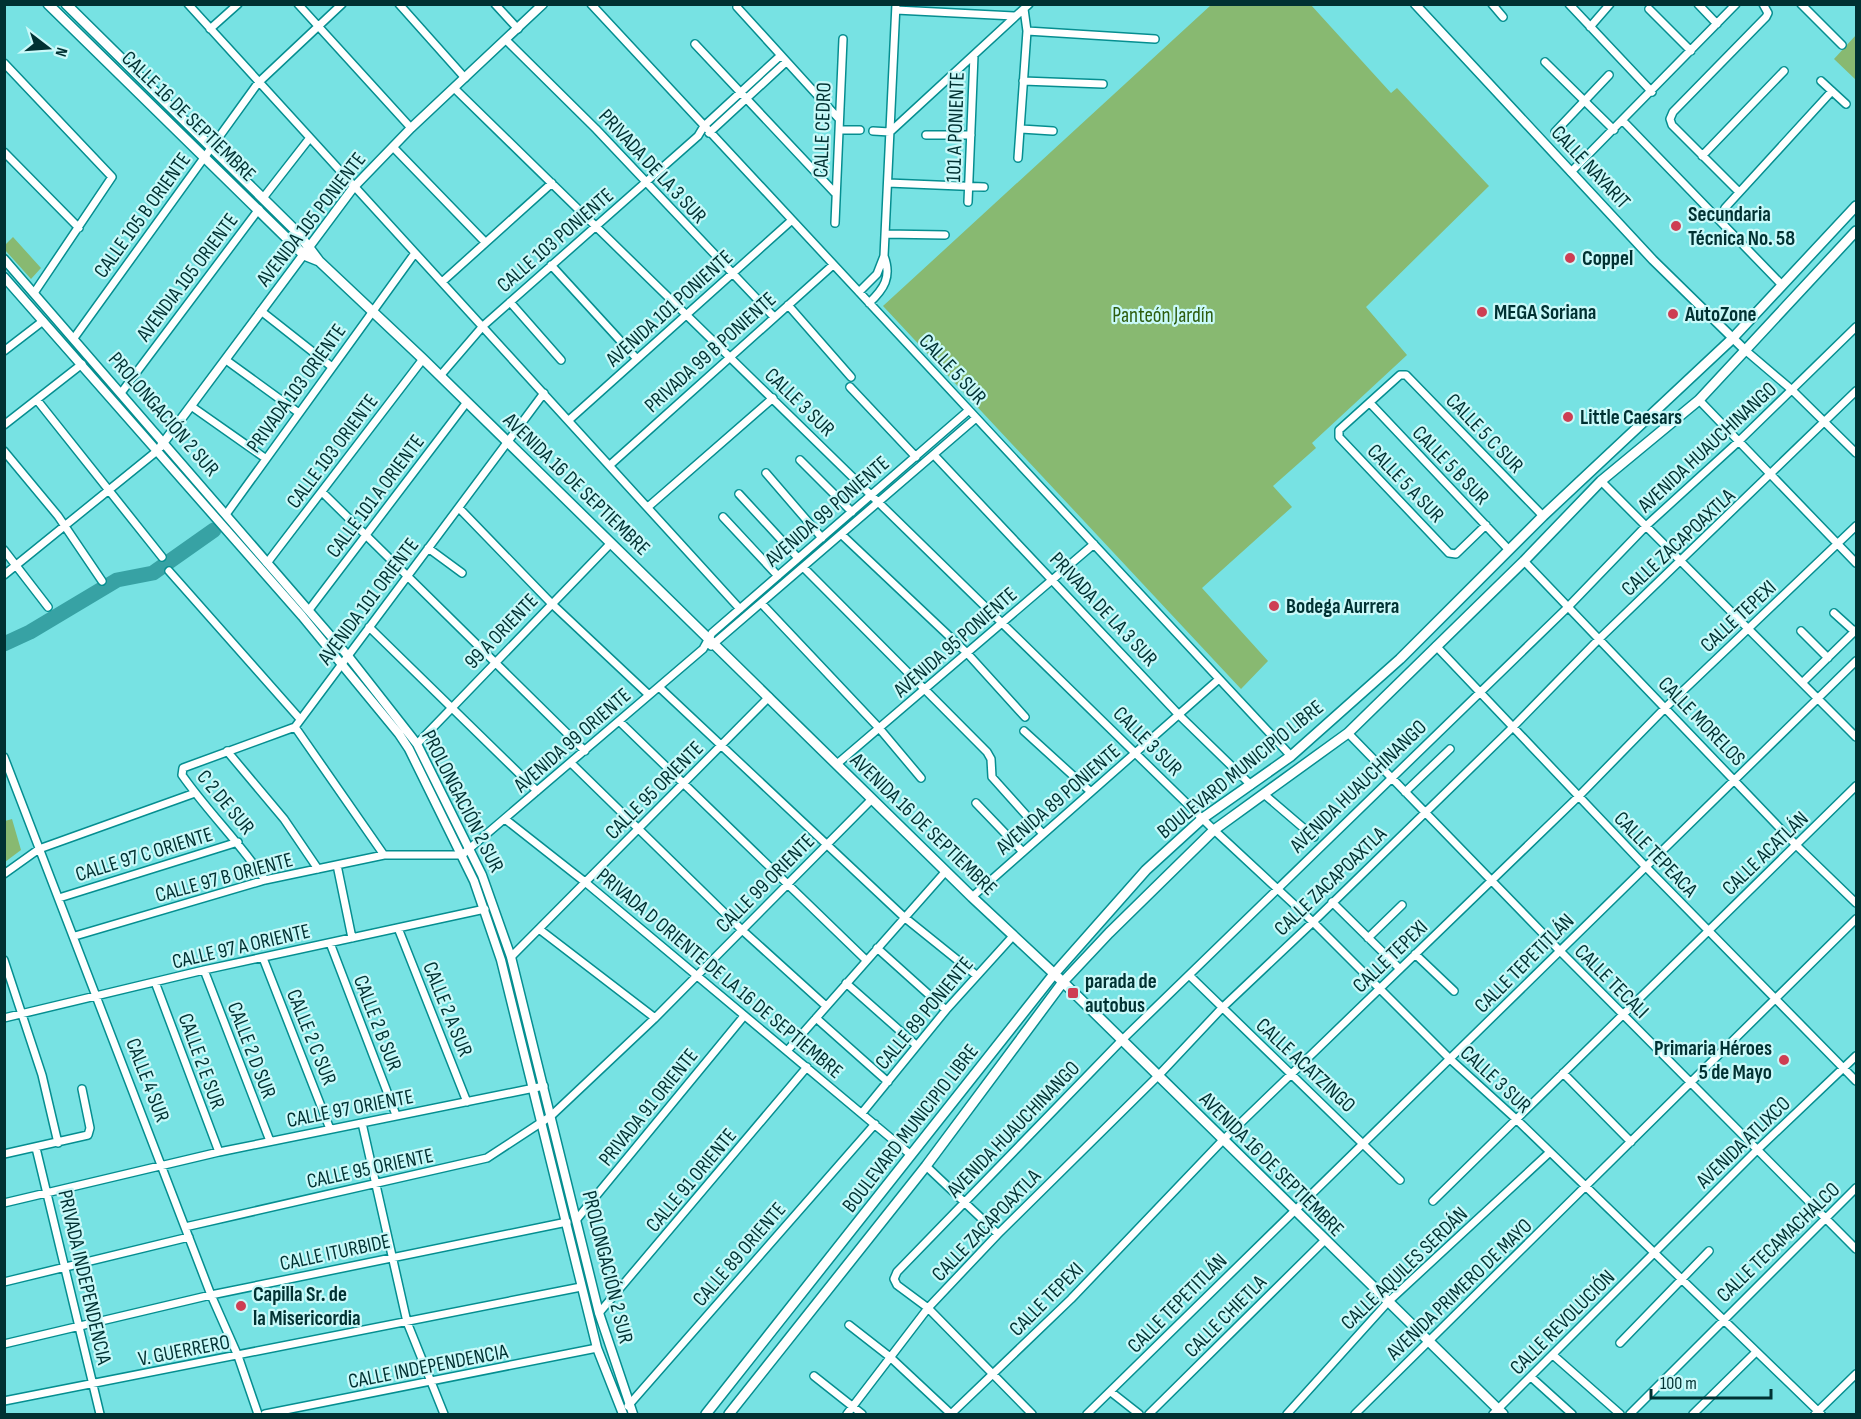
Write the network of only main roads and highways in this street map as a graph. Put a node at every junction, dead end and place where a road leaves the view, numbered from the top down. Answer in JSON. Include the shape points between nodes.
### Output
{"nodes":[{"id":1,"x":48,"y":4,"type":"edge"},
{"id":2,"x":66,"y":4,"type":"edge"},
{"id":3,"x":209,"y":153,"type":"junction"},
{"id":4,"x":1857,"y":206,"type":"edge"},
{"id":5,"x":1856,"y":234,"type":"edge"},
{"id":6,"x":311,"y":246,"type":"joint"},
{"id":7,"x":304,"y":255,"type":"joint"},
{"id":8,"x":319,"y":261,"type":"junction"},
{"id":9,"x":1054,"y":974,"type":"junction"},
{"id":10,"x":1063,"y":982,"type":"junction"},
{"id":11,"x":1498,"y":1413,"type":"edge"},
{"id":12,"x":706,"y":1414,"type":"edge"},
{"id":13,"x":729,"y":1414,"type":"edge"}],
"edges":[{"from":1,"to":3,"type":"main road","name":"CALLE 16 DE SEPTIEMBRE"},
{"from":2,"to":3,"type":"main road","name":"CALLE 16 DE SEPTIEMBRE"},
{"from":3,"to":6,"type":"main road","name":"CALLE 16 DE SEPTIEMBRE","via":[[263,198]]},
{"from":3,"to":7,"type":"main road","name":"CALLE 16 DE SEPTIEMBRE"},
{"from":4,"to":9,"type":"main road","name":"BOULEVARD MUNICIPIO LIBRE","via":[[1732,339],[1543,516],[1400,659],[1291,756],[1203,818],[1146,870]]},
{"from":5,"to":10,"type":"main road","name":"BOULEVARD MUNICIPIO LIBRE","via":[[1699,400],[1600,481],[1348,733],[1214,830]]},
{"from":6,"to":8,"type":"main road","name":"AVENIDA 16 DE SEPTIEMBRE"},
{"from":7,"to":8,"type":"main road","name":"AVENIDA 16 DE SEPTIEMBRE"},
{"from":8,"to":9,"type":"main road","name":"AVENIDA 16 DE SEPTIEMBRE"},
{"from":9,"to":10,"type":"main road","name":"AVENIDA 16 DE SEPTIEMBRE"},
{"from":9,"to":12,"type":"main road","name":"BOULEVARD MUNICIPIO LIBRE"},
{"from":10,"to":11,"type":"main road","name":"AVENIDA 16 DE SEPTIEMBRE"},
{"from":10,"to":13,"type":"main road","name":"BOULEVARD MUNICIPIO LIBRE","via":[[926,1166]]}]}
